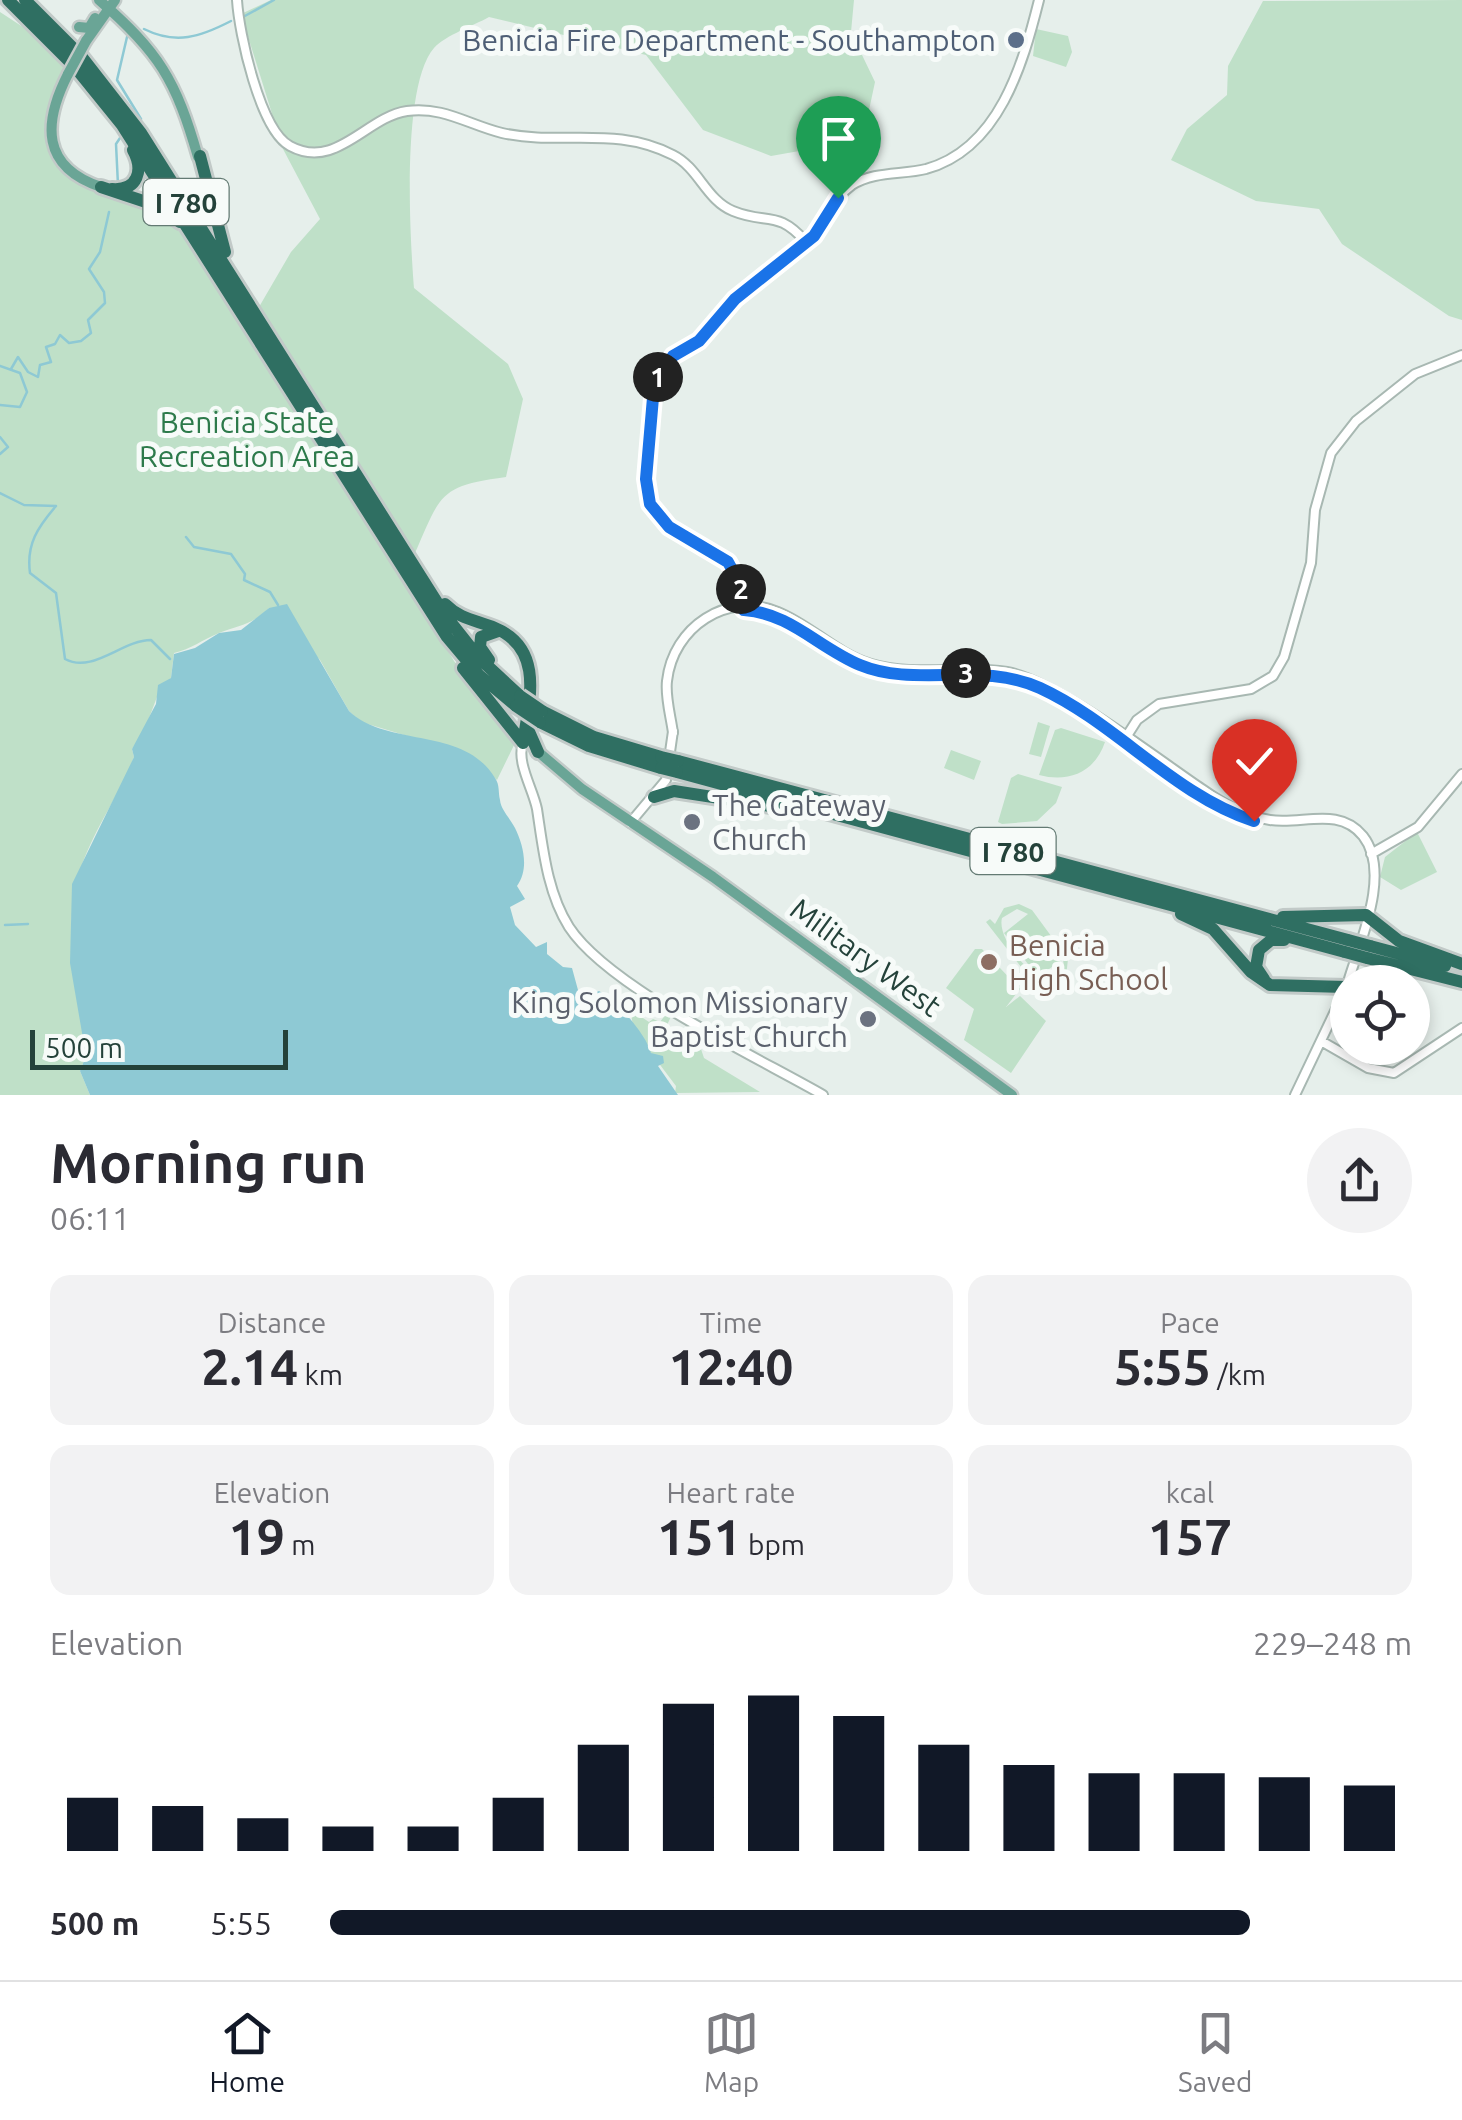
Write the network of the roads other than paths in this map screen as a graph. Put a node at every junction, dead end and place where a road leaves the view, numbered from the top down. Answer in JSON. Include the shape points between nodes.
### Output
{"nodes":[{"id":1,"x":8,"y":0,"type":"edge"},
{"id":2,"x":24,"y":0,"type":"edge"},
{"id":3,"x":237,"y":0,"type":"edge"},
{"id":4,"x":1039,"y":0,"type":"edge"},
{"id":5,"x":107,"y":4,"type":"edge"},
{"id":6,"x":79,"y":26,"type":"dead end"},
{"id":7,"x":97,"y":92,"type":"junction"},
{"id":8,"x":118,"y":102,"type":"junction"},
{"id":9,"x":199,"y":156,"type":"junction"},
{"id":10,"x":102,"y":187,"type":"junction"},
{"id":11,"x":806,"y":242,"type":"junction"},
{"id":12,"x":229,"y":292,"type":"junction"},
{"id":13,"x":250,"y":304,"type":"junction"},
{"id":14,"x":1462,"y":355,"type":"edge"},
{"id":15,"x":405,"y":550,"type":"junction"},
{"id":16,"x":424,"y":602,"type":"junction"},
{"id":17,"x":744,"y":607,"type":"junction"},
{"id":18,"x":502,"y":632,"type":"junction"},
{"id":19,"x":518,"y":701,"type":"junction"},
{"id":20,"x":536,"y":719,"type":"junction"},
{"id":21,"x":1124,"y":740,"type":"junction"},
{"id":22,"x":523,"y":743,"type":"junction"},
{"id":23,"x":538,"y":752,"type":"junction"},
{"id":24,"x":524,"y":764,"type":"junction"},
{"id":25,"x":668,"y":768,"type":"junction"},
{"id":26,"x":1462,"y":774,"type":"edge"},
{"id":27,"x":679,"y":791,"type":"junction"},
{"id":28,"x":654,"y":797,"type":"junction"},
{"id":29,"x":632,"y":821,"type":"junction"},
{"id":30,"x":872,"y":825,"type":"junction"},
{"id":31,"x":1371,"y":854,"type":"junction"},
{"id":32,"x":689,"y":862,"type":"junction"},
{"id":33,"x":1116,"y":890,"type":"junction"},
{"id":34,"x":1205,"y":902,"type":"junction"},
{"id":35,"x":1366,"y":914,"type":"junction"},
{"id":36,"x":1321,"y":946,"type":"junction"},
{"id":37,"x":1358,"y":949,"type":"junction"},
{"id":38,"x":1353,"y":965,"type":"edge"},
{"id":39,"x":1462,"y":968,"type":"edge"},
{"id":40,"x":1462,"y":982,"type":"edge"},
{"id":41,"x":1330,"y":984,"type":"edge"},
{"id":42,"x":1274,"y":985,"type":"junction"},
{"id":43,"x":1330,"y":1021,"type":"edge"},
{"id":44,"x":1462,"y":1028,"type":"edge"},
{"id":45,"x":1321,"y":1041,"type":"junction"},
{"id":46,"x":823,"y":1095,"type":"edge"},
{"id":47,"x":1002,"y":1095,"type":"edge"},
{"id":48,"x":1012,"y":1095,"type":"edge"},
{"id":49,"x":1295,"y":1095,"type":"edge"}],
"edges":[{"from":1,"to":7,"type":"highway","number":"I 780"},
{"from":2,"to":8,"type":"highway","number":"I 780"},
{"from":3,"to":11,"type":"street","via":[[270,124],[294,148],[338,148],[379,120],[413,110],[444,112],[514,135],[619,138],[680,158],[730,210],[784,220]]},
{"from":4,"to":11,"type":"street","via":[[1018,75],[992,120],[938,165],[850,186]]},
{"from":5,"to":6,"type":"main road","via":[[89,28]]},
{"from":5,"to":9,"type":"main road","via":[[174,75],[192,115]]},
{"from":5,"to":10,"type":"main road","bridge":true,"via":[[51,110],[52,140],[67,168]]},
{"from":7,"to":10,"type":"highway","via":[[140,166],[126,188]]},
{"from":7,"to":12,"type":"highway","number":"I 780"},
{"from":8,"to":9,"type":"highway","via":[[180,182],[198,176]]},
{"from":8,"to":13,"type":"highway","number":"I 780"},
{"from":9,"to":13,"type":"highway","via":[[222,247]]},
{"from":10,"to":12,"type":"highway","via":[[173,215]]},
{"from":11,"to":17,"type":"street","via":[[735,299],[699,341],[673,356],[654,386],[650,504],[669,527],[728,562]]},
{"from":12,"to":16,"type":"highway","number":"I 780"},
{"from":13,"to":15,"type":"highway","number":"I 780"},
{"from":14,"to":21,"type":"street","via":[[1414,374],[1356,422],[1332,453],[1314,510],[1311,563],[1284,657],[1272,676],[1251,689],[1159,704]]},
{"from":15,"to":18,"type":"highway","via":[[456,614]]},
{"from":15,"to":19,"type":"highway","number":"I 780","via":[[469,647]]},
{"from":16,"to":19,"type":"highway","number":"I 780","via":[[463,656]]},
{"from":16,"to":22,"type":"highway","via":[[452,652]]},
{"from":17,"to":21,"type":"street","via":[[780,618],[862,666],[1020,680]]},
{"from":17,"to":25,"type":"street","via":[[706,617],[675,651],[667,687],[673,734]]},
{"from":18,"to":19,"type":"highway","via":[[484,633],[480,647]]},
{"from":18,"to":20,"type":"highway","via":[[529,663]]},
{"from":19,"to":20,"type":"highway","number":"I 780","bridge":true},
{"from":20,"to":22,"type":"highway"},
{"from":20,"to":23,"type":"highway"},
{"from":20,"to":25,"type":"highway","number":"I 780"},
{"from":21,"to":31,"type":"street","via":[[1230,813],[1282,825],[1333,822]]},
{"from":22,"to":23,"type":"main road","name":"Military West"},
{"from":22,"to":24,"type":"street"},
{"from":23,"to":24,"type":"street","via":[[526,754]]},
{"from":23,"to":29,"type":"main road","name":"Military West"},
{"from":24,"to":46,"type":"street","via":[[555,898],[593,956]]},
{"from":25,"to":27,"type":"highway"},
{"from":25,"to":28,"type":"street"},
{"from":25,"to":30,"type":"highway","number":"I 780"},
{"from":25,"to":34,"type":"highway","number":"I 780"},
{"from":26,"to":31,"type":"street","via":[[1418,827]]},
{"from":27,"to":28,"type":"highway"},
{"from":27,"to":30,"type":"highway"},
{"from":28,"to":29,"type":"street"},
{"from":29,"to":32,"type":"main road","name":"Military West"},
{"from":30,"to":33,"type":"highway","number":"I 780"},
{"from":31,"to":35,"type":"street","via":[[1374,883]]},
{"from":32,"to":47,"type":"main road","name":"Military West"},
{"from":32,"to":48,"type":"main road","name":"Military West"},
{"from":33,"to":36,"type":"highway","number":"I 780"},
{"from":33,"to":42,"type":"highway","via":[[1213,929],[1256,977]]},
{"from":34,"to":35,"type":"highway","via":[[1288,918]]},
{"from":34,"to":37,"type":"highway","number":"I 780"},
{"from":35,"to":37,"type":"street"},
{"from":35,"to":39,"type":"highway","via":[[1399,941]]},
{"from":36,"to":37,"type":"highway","number":"I 780"},
{"from":36,"to":42,"type":"highway","via":[[1277,939],[1262,946],[1256,968]]},
{"from":37,"to":38,"type":"street"},
{"from":37,"to":39,"type":"highway","number":"I 780"},
{"from":37,"to":40,"type":"highway","number":"I 780"},
{"from":41,"to":42,"type":"highway"},
{"from":43,"to":45,"type":"street"},
{"from":44,"to":45,"type":"street","via":[[1394,1072],[1368,1068]]},
{"from":45,"to":49,"type":"street"}]}
